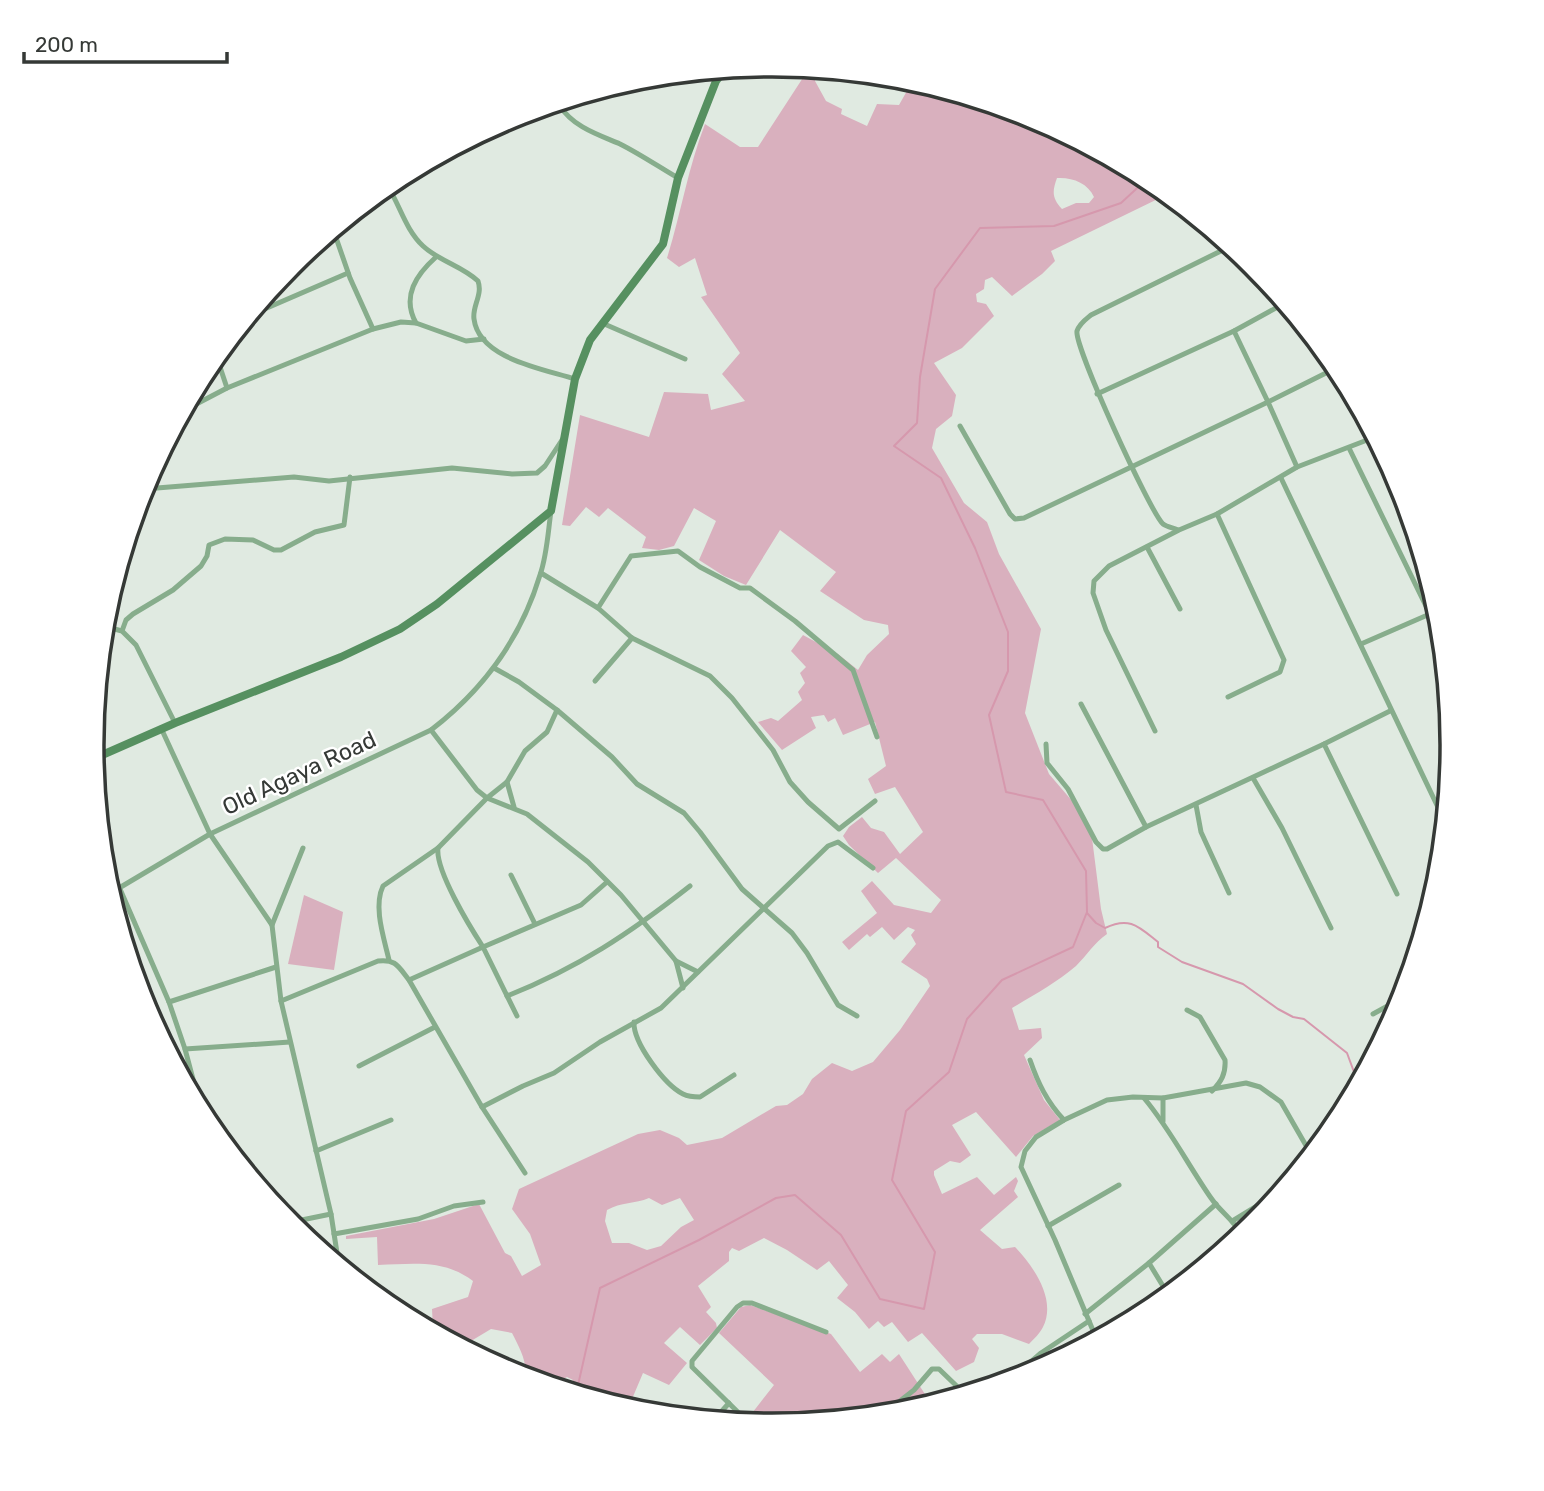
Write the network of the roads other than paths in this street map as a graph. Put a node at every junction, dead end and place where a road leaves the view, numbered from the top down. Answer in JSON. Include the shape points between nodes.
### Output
{"nodes":[{"id":1,"x":717,"y":79,"type":"edge"},
{"id":2,"x":563,"y":110,"type":"edge"},
{"id":3,"x":678,"y":178,"type":"junction"},
{"id":4,"x":393,"y":196,"type":"edge"},
{"id":5,"x":336,"y":239,"type":"edge"},
{"id":6,"x":1221,"y":251,"type":"edge"},
{"id":7,"x":436,"y":257,"type":"junction"},
{"id":8,"x":348,"y":273,"type":"junction"},
{"id":9,"x":1277,"y":307,"type":"edge"},
{"id":10,"x":267,"y":308,"type":"edge"},
{"id":11,"x":416,"y":323,"type":"junction"},
{"id":12,"x":602,"y":323,"type":"junction"},
{"id":13,"x":373,"y":329,"type":"junction"},
{"id":14,"x":1234,"y":331,"type":"junction"},
{"id":15,"x":484,"y":339,"type":"junction"},
{"id":16,"x":685,"y":359,"type":"dead end"},
{"id":17,"x":220,"y":368,"type":"edge"},
{"id":18,"x":1327,"y":373,"type":"edge"},
{"id":19,"x":575,"y":379,"type":"junction"},
{"id":20,"x":227,"y":388,"type":"junction"},
{"id":21,"x":1097,"y":394,"type":"junction"},
{"id":22,"x":1268,"y":402,"type":"junction"},
{"id":23,"x":198,"y":403,"type":"edge"},
{"id":24,"x":960,"y":426,"type":"dead end"},
{"id":25,"x":564,"y":437,"type":"junction"},
{"id":26,"x":1367,"y":440,"type":"edge"},
{"id":27,"x":1349,"y":448,"type":"junction"},
{"id":28,"x":1132,"y":465,"type":"junction"},
{"id":29,"x":1297,"y":467,"type":"junction"},
{"id":30,"x":350,"y":477,"type":"junction"},
{"id":31,"x":1281,"y":478,"type":"junction"},
{"id":32,"x":155,"y":488,"type":"edge"},
{"id":33,"x":551,"y":511,"type":"junction"},
{"id":34,"x":1217,"y":514,"type":"junction"},
{"id":35,"x":1179,"y":530,"type":"junction"},
{"id":36,"x":1147,"y":547,"type":"junction"},
{"id":37,"x":541,"y":573,"type":"junction"},
{"id":38,"x":1426,"y":605,"type":"edge"},
{"id":39,"x":598,"y":608,"type":"junction"},
{"id":40,"x":1180,"y":609,"type":"dead end"},
{"id":41,"x":1428,"y":615,"type":"edge"},
{"id":42,"x":114,"y":629,"type":"edge"},
{"id":43,"x":122,"y":631,"type":"junction"},
{"id":44,"x":632,"y":638,"type":"junction"},
{"id":45,"x":1361,"y":644,"type":"junction"},
{"id":46,"x":494,"y":668,"type":"junction"},
{"id":47,"x":595,"y":681,"type":"dead end"},
{"id":48,"x":1228,"y":697,"type":"dead end"},
{"id":49,"x":1081,"y":704,"type":"dead end"},
{"id":50,"x":557,"y":710,"type":"junction"},
{"id":51,"x":1390,"y":711,"type":"junction"},
{"id":52,"x":175,"y":723,"type":"junction"},
{"id":53,"x":161,"y":729,"type":"junction"},
{"id":54,"x":431,"y":730,"type":"junction"},
{"id":55,"x":1155,"y":731,"type":"dead end"},
{"id":56,"x":877,"y":737,"type":"dead end"},
{"id":57,"x":1046,"y":744,"type":"dead end"},
{"id":58,"x":1324,"y":744,"type":"junction"},
{"id":59,"x":103,"y":754,"type":"edge"},
{"id":60,"x":1254,"y":778,"type":"junction"},
{"id":61,"x":507,"y":782,"type":"junction"},
{"id":62,"x":487,"y":798,"type":"junction"},
{"id":63,"x":875,"y":801,"type":"dead end"},
{"id":64,"x":1196,"y":805,"type":"junction"},
{"id":65,"x":514,"y":807,"type":"junction"},
{"id":66,"x":1437,"y":807,"type":"edge"},
{"id":67,"x":1146,"y":827,"type":"junction"},
{"id":68,"x":839,"y":829,"type":"junction"},
{"id":69,"x":210,"y":834,"type":"junction"},
{"id":70,"x":838,"y":842,"type":"junction"},
{"id":71,"x":303,"y":848,"type":"dead end"},
{"id":72,"x":439,"y":848,"type":"junction"},
{"id":73,"x":873,"y":868,"type":"dead end"},
{"id":74,"x":511,"y":875,"type":"dead end"},
{"id":75,"x":607,"y":882,"type":"junction"},
{"id":76,"x":690,"y":886,"type":"dead end"},
{"id":77,"x":121,"y":889,"type":"joint"},
{"id":78,"x":1229,"y":893,"type":"dead end"},
{"id":79,"x":1397,"y":894,"type":"dead end"},
{"id":80,"x":764,"y":911,"type":"junction"},
{"id":81,"x":643,"y":923,"type":"junction"},
{"id":82,"x":535,"y":924,"type":"junction"},
{"id":83,"x":272,"y":925,"type":"junction"},
{"id":84,"x":1331,"y":928,"type":"dead end"},
{"id":85,"x":483,"y":947,"type":"junction"},
{"id":86,"x":389,"y":960,"type":"junction"},
{"id":87,"x":676,"y":961,"type":"junction"},
{"id":88,"x":276,"y":967,"type":"junction"},
{"id":89,"x":698,"y":972,"type":"junction"},
{"id":90,"x":409,"y":980,"type":"junction"},
{"id":91,"x":683,"y":988,"type":"junction"},
{"id":92,"x":507,"y":996,"type":"junction"},
{"id":93,"x":281,"y":1001,"type":"junction"},
{"id":94,"x":169,"y":1002,"type":"junction"},
{"id":95,"x":1388,"y":1006,"type":"edge"},
{"id":96,"x":1186,"y":1010,"type":"dead end"},
{"id":97,"x":1373,"y":1014,"type":"dead end"},
{"id":98,"x":857,"y":1016,"type":"dead end"},
{"id":99,"x":517,"y":1017,"type":"dead end"},
{"id":100,"x":634,"y":1022,"type":"junction"},
{"id":101,"x":435,"y":1027,"type":"junction"},
{"id":102,"x":290,"y":1042,"type":"junction"},
{"id":103,"x":185,"y":1049,"type":"junction"},
{"id":104,"x":1030,"y":1060,"type":"dead end"},
{"id":105,"x":359,"y":1066,"type":"dead end"},
{"id":106,"x":734,"y":1075,"type":"dead end"},
{"id":107,"x":193,"y":1079,"type":"edge"},
{"id":108,"x":1212,"y":1091,"type":"junction"},
{"id":109,"x":1144,"y":1098,"type":"junction"},
{"id":110,"x":1163,"y":1098,"type":"junction"},
{"id":111,"x":482,"y":1107,"type":"junction"},
{"id":112,"x":1064,"y":1120,"type":"junction"},
{"id":113,"x":391,"y":1121,"type":"dead end"},
{"id":114,"x":1163,"y":1121,"type":"junction"},
{"id":115,"x":1306,"y":1146,"type":"edge"},
{"id":116,"x":316,"y":1151,"type":"junction"},
{"id":117,"x":525,"y":1173,"type":"dead end"},
{"id":118,"x":1119,"y":1185,"type":"dead end"},
{"id":119,"x":483,"y":1202,"type":"dead end"},
{"id":120,"x":1216,"y":1204,"type":"junction"},
{"id":121,"x":1254,"y":1208,"type":"edge"},
{"id":122,"x":331,"y":1214,"type":"junction"},
{"id":123,"x":301,"y":1220,"type":"edge"},
{"id":124,"x":1234,"y":1220,"type":"junction"},
{"id":125,"x":1048,"y":1226,"type":"junction"},
{"id":126,"x":1237,"y":1226,"type":"edge"},
{"id":127,"x":334,"y":1234,"type":"junction"},
{"id":128,"x":336,"y":1252,"type":"edge"},
{"id":129,"x":1149,"y":1263,"type":"junction"},
{"id":130,"x":1163,"y":1287,"type":"edge"},
{"id":131,"x":1085,"y":1314,"type":"junction"},
{"id":132,"x":1089,"y":1321,"type":"junction"},
{"id":133,"x":1093,"y":1331,"type":"edge"},
{"id":134,"x":826,"y":1332,"type":"dead end"},
{"id":135,"x":1030,"y":1362,"type":"edge"},
{"id":136,"x":958,"y":1387,"type":"edge"},
{"id":137,"x":900,"y":1401,"type":"edge"},
{"id":138,"x":729,"y":1403,"type":"junction"},
{"id":139,"x":721,"y":1412,"type":"edge"},
{"id":140,"x":739,"y":1413,"type":"edge"}],
"edges":[{"from":1,"to":3,"type":"street"},
{"from":2,"to":3,"type":"street","via":[[586,129]]},
{"from":3,"to":12,"type":"street","via":[[663,244]]},
{"from":4,"to":7,"type":"street","via":[[409,228]]},
{"from":5,"to":8,"type":"street"},
{"from":6,"to":21,"type":"street","via":[[1082,323],[1078,342]]},
{"from":7,"to":11,"type":"street","via":[[413,282]]},
{"from":7,"to":15,"type":"street","via":[[478,281],[473,316]]},
{"from":8,"to":10,"type":"street"},
{"from":8,"to":13,"type":"street"},
{"from":9,"to":14,"type":"street"},
{"from":11,"to":13,"type":"street"},
{"from":11,"to":15,"type":"street","via":[[466,341]]},
{"from":12,"to":16,"type":"street"},
{"from":12,"to":19,"type":"street"},
{"from":13,"to":20,"type":"street"},
{"from":14,"to":21,"type":"street"},
{"from":14,"to":22,"type":"street"},
{"from":15,"to":19,"type":"street","via":[[506,358]]},
{"from":17,"to":20,"type":"street"},
{"from":18,"to":22,"type":"street"},
{"from":19,"to":25,"type":"street"},
{"from":20,"to":23,"type":"street"},
{"from":21,"to":28,"type":"street"},
{"from":22,"to":28,"type":"street"},
{"from":22,"to":29,"type":"street"},
{"from":24,"to":28,"type":"street","via":[[1015,519]]},
{"from":25,"to":30,"type":"street","via":[[537,473],[452,468]]},
{"from":25,"to":33,"type":"street"},
{"from":26,"to":27,"type":"street"},
{"from":27,"to":29,"type":"street"},
{"from":27,"to":38,"type":"street"},
{"from":28,"to":35,"type":"street","via":[[1163,524]]},
{"from":29,"to":31,"type":"street"},
{"from":30,"to":32,"type":"street"},
{"from":30,"to":43,"type":"street","via":[[344,525],[315,532],[274,551],[253,540],[213,542],[201,566],[133,614]]},
{"from":31,"to":34,"type":"street"},
{"from":31,"to":45,"type":"street"},
{"from":33,"to":37,"type":"street","name":"Old Agaya Road"},
{"from":33,"to":52,"type":"street","via":[[400,629]]},
{"from":34,"to":35,"type":"street"},
{"from":34,"to":48,"type":"street","via":[[1284,660],[1280,672]]},
{"from":35,"to":36,"type":"street"},
{"from":36,"to":40,"type":"street"},
{"from":36,"to":55,"type":"street","via":[[1101,572],[1093,593]]},
{"from":37,"to":39,"type":"street"},
{"from":37,"to":46,"type":"street","name":"Old Agaya Road","via":[[521,625]]},
{"from":39,"to":44,"type":"street"},
{"from":39,"to":56,"type":"street","via":[[631,556],[678,551],[740,588],[750,588],[853,670]]},
{"from":41,"to":45,"type":"street"},
{"from":42,"to":43,"type":"street"},
{"from":43,"to":52,"type":"street","via":[[136,645]]},
{"from":44,"to":47,"type":"street"},
{"from":44,"to":68,"type":"street","via":[[710,676],[773,750],[790,782]]},
{"from":45,"to":51,"type":"street"},
{"from":46,"to":50,"type":"street"},
{"from":46,"to":54,"type":"street","name":"Old Agaya Road","via":[[457,710]]},
{"from":49,"to":67,"type":"street"},
{"from":50,"to":61,"type":"street","via":[[547,732],[525,751]]},
{"from":50,"to":80,"type":"street","via":[[638,784],[684,813],[733,879]]},
{"from":51,"to":58,"type":"street"},
{"from":51,"to":66,"type":"street"},
{"from":52,"to":53,"type":"street"},
{"from":53,"to":59,"type":"street"},
{"from":53,"to":69,"type":"street"},
{"from":54,"to":62,"type":"street"},
{"from":54,"to":69,"type":"street","name":"Old Agaya Road"},
{"from":57,"to":67,"type":"street","via":[[1047,763],[1068,789],[1100,847],[1107,849]]},
{"from":58,"to":60,"type":"street"},
{"from":58,"to":79,"type":"street"},
{"from":60,"to":64,"type":"street"},
{"from":60,"to":84,"type":"street"},
{"from":61,"to":62,"type":"street"},
{"from":61,"to":65,"type":"street"},
{"from":62,"to":65,"type":"street"},
{"from":62,"to":72,"type":"street"},
{"from":63,"to":68,"type":"street"},
{"from":64,"to":67,"type":"street"},
{"from":64,"to":78,"type":"street","via":[[1200,832]]},
{"from":65,"to":75,"type":"street","via":[[578,853]]},
{"from":68,"to":70,"type":"street"},
{"from":69,"to":77,"type":"street"},
{"from":69,"to":83,"type":"street","name":"Old Agaya Road"},
{"from":70,"to":73,"type":"street"},
{"from":70,"to":80,"type":"street","via":[[818,855]]},
{"from":71,"to":83,"type":"street"},
{"from":72,"to":85,"type":"street","via":[[437,856],[447,883]]},
{"from":72,"to":86,"type":"street","via":[[381,890],[380,919]]},
{"from":74,"to":82,"type":"street"},
{"from":75,"to":81,"type":"street"},
{"from":75,"to":82,"type":"street","via":[[582,905]]},
{"from":76,"to":81,"type":"street"},
{"from":77,"to":94,"type":"street"},
{"from":80,"to":89,"type":"street"},
{"from":80,"to":98,"type":"street","via":[[792,933],[838,1005]]},
{"from":81,"to":87,"type":"street"},
{"from":81,"to":92,"type":"street","via":[[546,981]]},
{"from":82,"to":85,"type":"street"},
{"from":83,"to":88,"type":"street","name":"Old Agaya Road"},
{"from":85,"to":90,"type":"street"},
{"from":85,"to":92,"type":"street"},
{"from":86,"to":90,"type":"street"},
{"from":86,"to":93,"type":"street"},
{"from":87,"to":89,"type":"street"},
{"from":87,"to":91,"type":"street"},
{"from":88,"to":93,"type":"street","name":"Old Agaya Road"},
{"from":88,"to":94,"type":"street"},
{"from":89,"to":91,"type":"street"},
{"from":90,"to":101,"type":"street"},
{"from":91,"to":100,"type":"street","via":[[661,1008]]},
{"from":92,"to":99,"type":"street"},
{"from":93,"to":102,"type":"street","name":"Old Agaya Road"},
{"from":94,"to":103,"type":"street"},
{"from":95,"to":97,"type":"street"},
{"from":96,"to":108,"type":"street","via":[[1200,1017],[1225,1060],[1221,1081]]},
{"from":100,"to":106,"type":"street","via":[[639,1043],[681,1094],[700,1097]]},
{"from":100,"to":111,"type":"street","via":[[554,1073]]},
{"from":101,"to":105,"type":"street"},
{"from":101,"to":111,"type":"street"},
{"from":102,"to":103,"type":"street"},
{"from":102,"to":116,"type":"street","name":"Old Agaya Road"},
{"from":103,"to":107,"type":"street"},
{"from":104,"to":112,"type":"street","via":[[1050,1105]]},
{"from":108,"to":110,"type":"street"},
{"from":108,"to":115,"type":"street","via":[[1246,1083],[1260,1087],[1281,1102]]},
{"from":109,"to":110,"type":"street"},
{"from":109,"to":112,"type":"street","via":[[1107,1100]]},
{"from":109,"to":114,"type":"street"},
{"from":110,"to":114,"type":"street"},
{"from":111,"to":117,"type":"street"},
{"from":112,"to":125,"type":"street","via":[[1036,1137],[1025,1151],[1021,1167]]},
{"from":113,"to":116,"type":"street"},
{"from":114,"to":120,"type":"street"},
{"from":116,"to":122,"type":"street","name":"Old Agaya Road"},
{"from":118,"to":125,"type":"street"},
{"from":119,"to":127,"type":"street"},
{"from":120,"to":124,"type":"street"},
{"from":120,"to":129,"type":"street"},
{"from":121,"to":124,"type":"street"},
{"from":122,"to":123,"type":"street"},
{"from":122,"to":127,"type":"street","name":"Old Agaya Road"},
{"from":124,"to":126,"type":"street"},
{"from":125,"to":131,"type":"street"},
{"from":127,"to":128,"type":"street","name":"Old Agaya Road"},
{"from":129,"to":130,"type":"street"},
{"from":129,"to":131,"type":"street"},
{"from":131,"to":132,"type":"street"},
{"from":132,"to":133,"type":"street"},
{"from":132,"to":135,"type":"street"},
{"from":134,"to":138,"type":"street","via":[[752,1303],[737,1307],[692,1361],[692,1367]]},
{"from":136,"to":137,"type":"street","via":[[939,1368],[932,1369]]},
{"from":138,"to":139,"type":"street"},
{"from":138,"to":140,"type":"street"}]}
